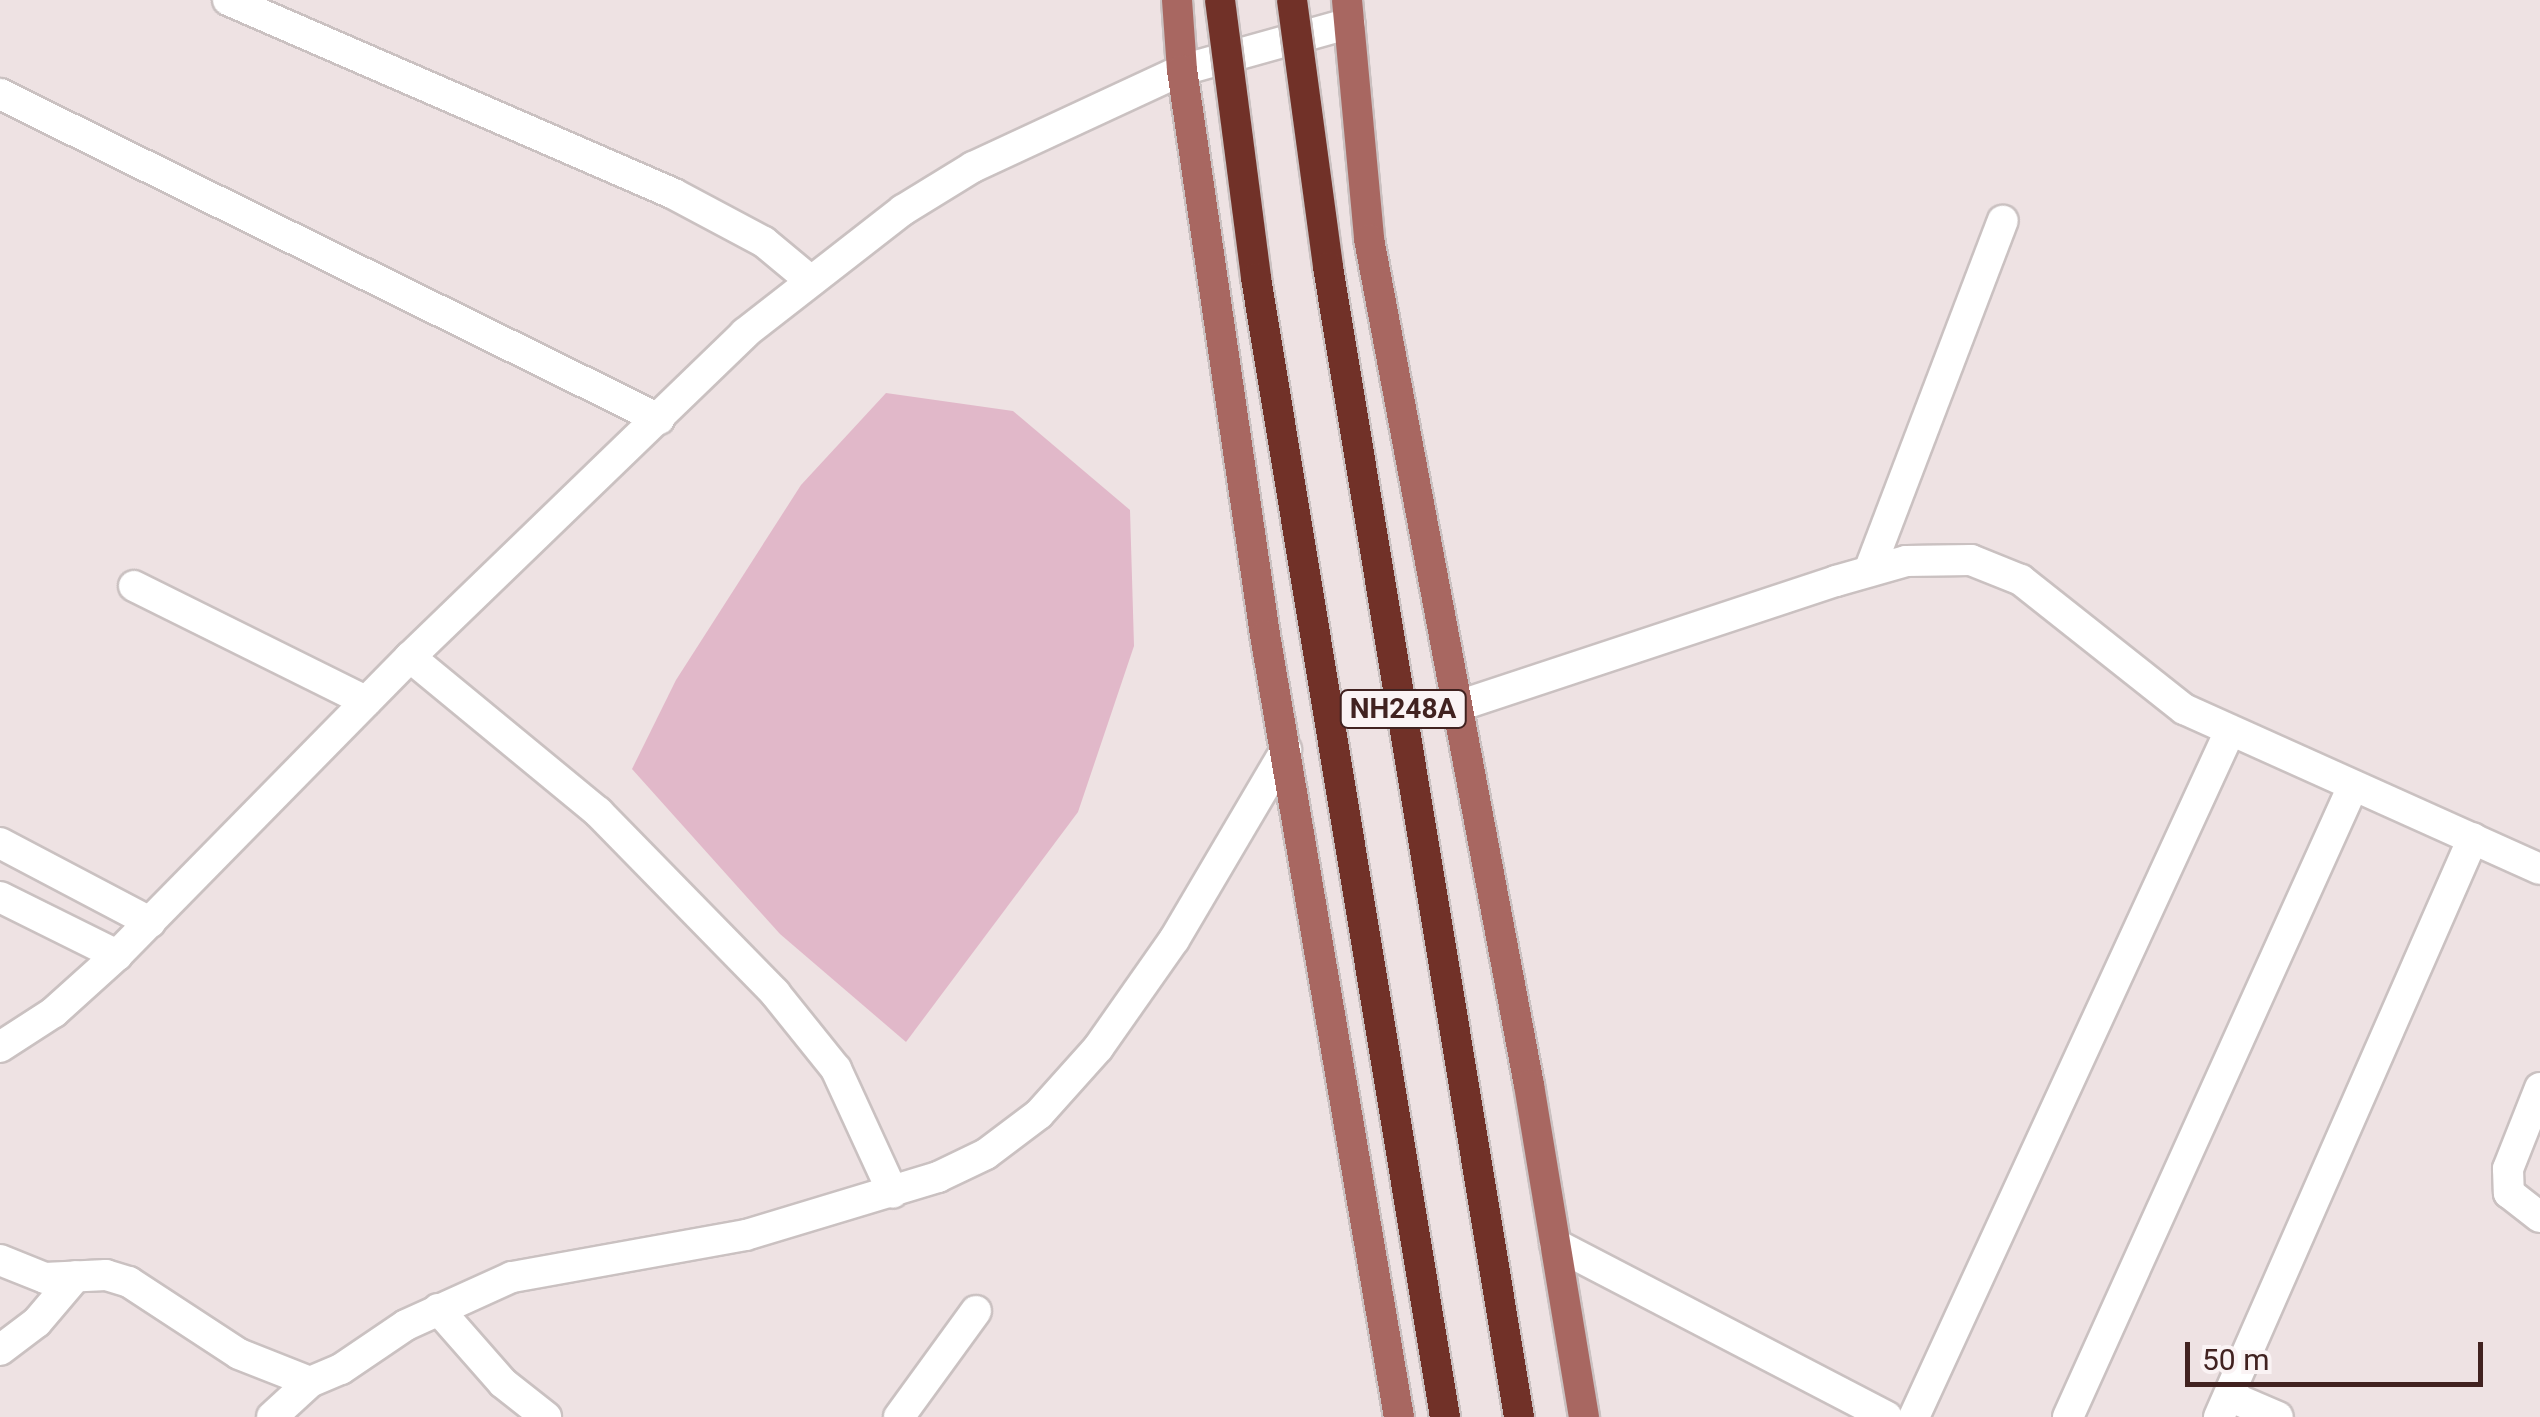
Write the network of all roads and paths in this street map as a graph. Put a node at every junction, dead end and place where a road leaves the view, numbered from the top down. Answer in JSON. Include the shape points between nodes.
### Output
{"nodes":[{"id":1,"x":228,"y":0,"type":"edge"},
{"id":2,"x":1178,"y":0,"type":"edge"},
{"id":3,"x":1220,"y":0,"type":"edge"},
{"id":4,"x":1292,"y":0,"type":"edge"},
{"id":5,"x":1348,"y":12,"type":"edge"},
{"id":6,"x":1182,"y":70,"type":"junction"},
{"id":7,"x":0,"y":94,"type":"edge"},
{"id":8,"x":2003,"y":221,"type":"dead end"},
{"id":9,"x":810,"y":281,"type":"junction"},
{"id":10,"x":659,"y":419,"type":"junction"},
{"id":11,"x":1869,"y":572,"type":"junction"},
{"id":12,"x":134,"y":586,"type":"dead end"},
{"id":13,"x":410,"y":657,"type":"junction"},
{"id":14,"x":366,"y":701,"type":"junction"},
{"id":15,"x":1455,"y":707,"type":"junction"},
{"id":16,"x":2230,"y":733,"type":"junction"},
{"id":17,"x":1286,"y":750,"type":"junction"},
{"id":18,"x":2353,"y":786,"type":"junction"},
{"id":19,"x":2473,"y":838,"type":"junction"},
{"id":20,"x":0,"y":843,"type":"edge"},
{"id":21,"x":2540,"y":869,"type":"edge"},
{"id":22,"x":0,"y":897,"type":"edge"},
{"id":23,"x":150,"y":922,"type":"junction"},
{"id":24,"x":117,"y":955,"type":"junction"},
{"id":25,"x":0,"y":1047,"type":"edge"},
{"id":26,"x":2540,"y":1088,"type":"edge"},
{"id":27,"x":893,"y":1193,"type":"junction"},
{"id":28,"x":2540,"y":1217,"type":"edge"},
{"id":29,"x":1555,"y":1244,"type":"junction"},
{"id":30,"x":0,"y":1260,"type":"edge"},
{"id":31,"x":76,"y":1276,"type":"junction"},
{"id":32,"x":438,"y":1308,"type":"junction"},
{"id":33,"x":976,"y":1311,"type":"dead end"},
{"id":34,"x":0,"y":1350,"type":"edge"},
{"id":35,"x":310,"y":1382,"type":"junction"},
{"id":36,"x":2224,"y":1406,"type":"edge"},
{"id":37,"x":272,"y":1417,"type":"edge"},
{"id":38,"x":546,"y":1417,"type":"edge"},
{"id":39,"x":899,"y":1417,"type":"edge"},
{"id":40,"x":1399,"y":1417,"type":"edge"},
{"id":41,"x":1445,"y":1417,"type":"edge"},
{"id":42,"x":1519,"y":1417,"type":"edge"},
{"id":43,"x":1584,"y":1417,"type":"edge"},
{"id":44,"x":1886,"y":1417,"type":"edge"},
{"id":45,"x":1914,"y":1417,"type":"edge"},
{"id":46,"x":2068,"y":1417,"type":"edge"},
{"id":47,"x":2278,"y":1417,"type":"edge"}],
"edges":[{"from":1,"to":9,"type":"street","via":[[674,194],[764,242]]},
{"from":2,"to":6,"type":"main road"},
{"from":3,"to":41,"type":"highway","number":"NH248A","bridge":true,"via":[[1256,278]]},
{"from":4,"to":42,"type":"highway","number":"NH248A","bridge":true,"via":[[1328,267]]},
{"from":5,"to":6,"type":"street"},
{"from":5,"to":15,"type":"main road","via":[[1369,239]]},
{"from":6,"to":9,"type":"street","via":[[942,184]]},
{"from":6,"to":17,"type":"main road"},
{"from":7,"to":10,"type":"street"},
{"from":8,"to":11,"type":"street"},
{"from":9,"to":10,"type":"street","via":[[745,333]]},
{"from":10,"to":13,"type":"street"},
{"from":11,"to":15,"type":"street"},
{"from":11,"to":16,"type":"street","via":[[1944,558],[2000,567],[2132,673]]},
{"from":12,"to":14,"type":"street"},
{"from":13,"to":14,"type":"street"},
{"from":13,"to":27,"type":"street","via":[[598,812],[775,993],[836,1068]]},
{"from":14,"to":23,"type":"street"},
{"from":15,"to":29,"type":"main road"},
{"from":16,"to":18,"type":"street"},
{"from":16,"to":45,"type":"street"},
{"from":17,"to":27,"type":"street","via":[[1174,940],[1098,1048],[1039,1114],[986,1154]]},
{"from":17,"to":40,"type":"main road"},
{"from":18,"to":19,"type":"street"},
{"from":18,"to":46,"type":"street"},
{"from":19,"to":21,"type":"street"},
{"from":19,"to":36,"type":"street"},
{"from":20,"to":23,"type":"street"},
{"from":22,"to":24,"type":"street"},
{"from":23,"to":24,"type":"street"},
{"from":24,"to":25,"type":"street","via":[[54,1012]]},
{"from":26,"to":28,"type":"street","via":[[2508,1169],[2509,1193]]},
{"from":27,"to":32,"type":"street","via":[[746,1235],[554,1266]]},
{"from":29,"to":43,"type":"main road"},
{"from":29,"to":44,"type":"street"},
{"from":30,"to":31,"type":"street","via":[[45,1278]]},
{"from":31,"to":34,"type":"street","via":[[38,1322]]},
{"from":31,"to":35,"type":"street","via":[[129,1282],[239,1354]]},
{"from":32,"to":35,"type":"street"},
{"from":32,"to":38,"type":"street","via":[[503,1384]]},
{"from":33,"to":39,"type":"street"},
{"from":35,"to":37,"type":"street"},
{"from":36,"to":47,"type":"street"}]}
